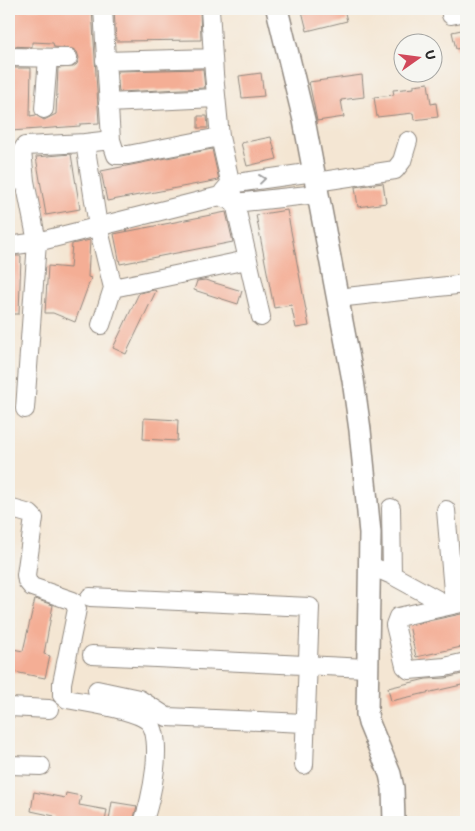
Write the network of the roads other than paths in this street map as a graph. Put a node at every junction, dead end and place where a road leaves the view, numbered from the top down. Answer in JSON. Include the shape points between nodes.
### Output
{"nodes":[{"id":1,"x":103,"y":9,"type":"edge"},
{"id":2,"x":210,"y":9,"type":"edge"},
{"id":3,"x":277,"y":9,"type":"edge"},
{"id":4,"x":9,"y":57,"type":"edge"},
{"id":5,"x":48,"y":58,"type":"junction"},
{"id":6,"x":68,"y":58,"type":"dead end"},
{"id":7,"x":213,"y":58,"type":"junction"},
{"id":8,"x":105,"y":61,"type":"junction"},
{"id":9,"x":216,"y":98,"type":"junction"},
{"id":10,"x":108,"y":103,"type":"junction"},
{"id":11,"x":44,"y":108,"type":"dead end"},
{"id":12,"x":220,"y":137,"type":"junction"},
{"id":13,"x":111,"y":140,"type":"junction"},
{"id":14,"x":408,"y":142,"type":"dead end"},
{"id":15,"x":85,"y":143,"type":"junction"},
{"id":16,"x":17,"y":181,"type":"edge"},
{"id":17,"x":316,"y":183,"type":"junction"},
{"id":18,"x":228,"y":194,"type":"junction"},
{"id":19,"x":98,"y":226,"type":"junction"},
{"id":20,"x":37,"y":242,"type":"junction"},
{"id":21,"x":9,"y":246,"type":"edge"},
{"id":22,"x":247,"y":260,"type":"junction"},
{"id":23,"x":466,"y":284,"type":"edge"},
{"id":24,"x":113,"y":288,"type":"junction"},
{"id":25,"x":337,"y":298,"type":"junction"},
{"id":26,"x":261,"y":316,"type":"dead end"},
{"id":27,"x":101,"y":325,"type":"dead end"},
{"id":28,"x":25,"y":409,"type":"dead end"},
{"id":29,"x":9,"y":508,"type":"edge"},
{"id":30,"x":391,"y":508,"type":"dead end"},
{"id":31,"x":446,"y":510,"type":"dead end"},
{"id":32,"x":371,"y":566,"type":"junction"},
{"id":33,"x":392,"y":575,"type":"junction"},
{"id":34,"x":90,"y":597,"type":"dead end"},
{"id":35,"x":456,"y":603,"type":"edge"},
{"id":36,"x":92,"y":656,"type":"dead end"},
{"id":37,"x":466,"y":662,"type":"edge"},
{"id":38,"x":308,"y":665,"type":"junction"},
{"id":39,"x":367,"y":668,"type":"junction"},
{"id":40,"x":97,"y":690,"type":"dead end"},
{"id":41,"x":9,"y":707,"type":"edge"},
{"id":42,"x":49,"y":709,"type":"dead end"},
{"id":43,"x":305,"y":723,"type":"junction"},
{"id":44,"x":9,"y":765,"type":"edge"},
{"id":45,"x":304,"y":765,"type":"dead end"},
{"id":46,"x":41,"y":766,"type":"dead end"},
{"id":47,"x":144,"y":822,"type":"edge"},
{"id":48,"x":394,"y":822,"type":"edge"}],
"edges":[{"from":1,"to":8,"type":"street"},
{"from":2,"to":7,"type":"street"},
{"from":3,"to":17,"type":"street"},
{"from":4,"to":5,"type":"street"},
{"from":5,"to":6,"type":"street"},
{"from":5,"to":11,"type":"street"},
{"from":7,"to":8,"type":"street"},
{"from":7,"to":9,"type":"street"},
{"from":8,"to":10,"type":"street"},
{"from":9,"to":10,"type":"street"},
{"from":9,"to":12,"type":"street"},
{"from":10,"to":13,"type":"street"},
{"from":12,"to":13,"type":"street","via":[[121,156],[114,153]]},
{"from":12,"to":18,"type":"street"},
{"from":13,"to":15,"type":"street"},
{"from":14,"to":17,"type":"street","via":[[402,161],[395,170]]},
{"from":15,"to":16,"type":"street","via":[[25,146]]},
{"from":15,"to":19,"type":"street"},
{"from":16,"to":20,"type":"street"},
{"from":17,"to":18,"type":"street"},
{"from":17,"to":25,"type":"street"},
{"from":18,"to":19,"type":"street"},
{"from":18,"to":22,"type":"street"},
{"from":19,"to":20,"type":"street"},
{"from":19,"to":24,"type":"street"},
{"from":20,"to":21,"type":"street"},
{"from":20,"to":28,"type":"street"},
{"from":22,"to":24,"type":"street"},
{"from":22,"to":26,"type":"street"},
{"from":23,"to":25,"type":"street"},
{"from":24,"to":27,"type":"street"},
{"from":25,"to":32,"type":"street","via":[[360,430]]},
{"from":29,"to":47,"type":"street","via":[[34,518],[27,581],[32,587],[73,601],[77,609],[62,695],[67,699],[136,714],[153,728],[157,760]]},
{"from":30,"to":33,"type":"street"},
{"from":31,"to":35,"type":"street"},
{"from":32,"to":33,"type":"street"},
{"from":32,"to":39,"type":"street"},
{"from":33,"to":35,"type":"street"},
{"from":34,"to":38,"type":"street","via":[[310,607]]},
{"from":35,"to":37,"type":"street","via":[[397,618],[395,624],[405,666],[409,670]]},
{"from":36,"to":38,"type":"street"},
{"from":38,"to":39,"type":"street"},
{"from":38,"to":43,"type":"street"},
{"from":39,"to":48,"type":"street","via":[[367,714],[390,774]]},
{"from":40,"to":43,"type":"street","via":[[139,699],[167,717]]},
{"from":41,"to":42,"type":"street"},
{"from":43,"to":45,"type":"street"},
{"from":44,"to":46,"type":"street"}]}
